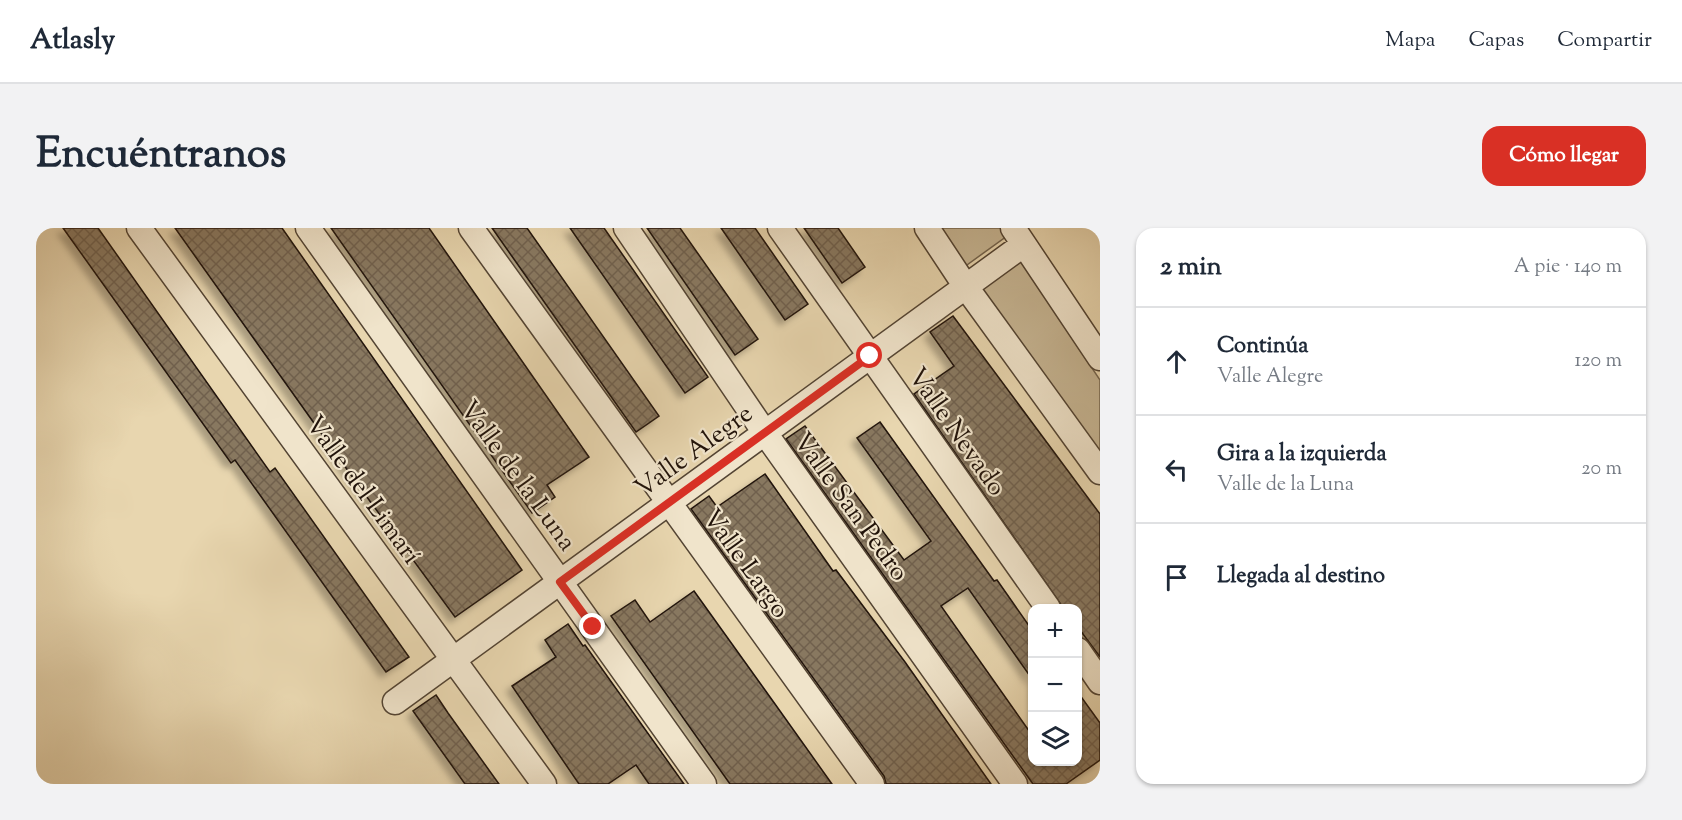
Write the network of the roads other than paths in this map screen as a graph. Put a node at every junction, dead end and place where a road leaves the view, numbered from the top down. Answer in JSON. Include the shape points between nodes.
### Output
{"nodes":[{"id":1,"x":139,"y":228,"type":"edge"},
{"id":2,"x":308,"y":228,"type":"edge"},
{"id":3,"x":471,"y":228,"type":"edge"},
{"id":4,"x":626,"y":228,"type":"edge"},
{"id":5,"x":780,"y":228,"type":"edge"},
{"id":6,"x":927,"y":228,"type":"edge"},
{"id":7,"x":1018,"y":236,"type":"edge"},
{"id":8,"x":966,"y":286,"type":"junction"},
{"id":9,"x":870,"y":356,"type":"junction"},
{"id":10,"x":1100,"y":358,"type":"edge"},
{"id":11,"x":765,"y":433,"type":"junction"},
{"id":12,"x":1100,"y":472,"type":"edge"},
{"id":13,"x":668,"y":503,"type":"junction"},
{"id":14,"x":560,"y":582,"type":"junction"},
{"id":15,"x":1044,"y":604,"type":"edge"},
{"id":16,"x":1082,"y":657,"type":"edge"},
{"id":17,"x":452,"y":659,"type":"junction"},
{"id":18,"x":1100,"y":682,"type":"edge"},
{"id":19,"x":395,"y":702,"type":"dead end"},
{"id":20,"x":544,"y":784,"type":"edge"},
{"id":21,"x":704,"y":784,"type":"edge"},
{"id":22,"x":872,"y":784,"type":"edge"},
{"id":23,"x":1015,"y":784,"type":"edge"}],
"edges":[{"from":1,"to":17,"type":"street","name":"Valle del Limarí"},
{"from":2,"to":14,"type":"street","name":"Valle de la Luna"},
{"from":3,"to":13,"type":"street","name":"Valle Largo"},
{"from":4,"to":11,"type":"street","name":"Valle San Pedro"},
{"from":5,"to":9,"type":"street","name":"Valle Nevado"},
{"from":6,"to":8,"type":"street"},
{"from":7,"to":8,"type":"street","name":"Valle Alegre"},
{"from":7,"to":10,"type":"street"},
{"from":8,"to":9,"type":"street","name":"Valle Alegre"},
{"from":8,"to":12,"type":"street"},
{"from":9,"to":11,"type":"street","name":"Valle Alegre"},
{"from":9,"to":15,"type":"street","name":"Valle Nevado"},
{"from":11,"to":13,"type":"street","name":"Valle Alegre"},
{"from":11,"to":23,"type":"street","name":"Valle San Pedro"},
{"from":13,"to":14,"type":"street","name":"Valle Alegre"},
{"from":13,"to":22,"type":"street","name":"Valle Largo"},
{"from":14,"to":17,"type":"street","name":"Valle Alegre"},
{"from":14,"to":21,"type":"street","name":"Valle de la Luna"},
{"from":16,"to":18,"type":"street"},
{"from":17,"to":19,"type":"street","name":"Valle Alegre"},
{"from":17,"to":20,"type":"street","name":"Valle del Limarí"}]}
